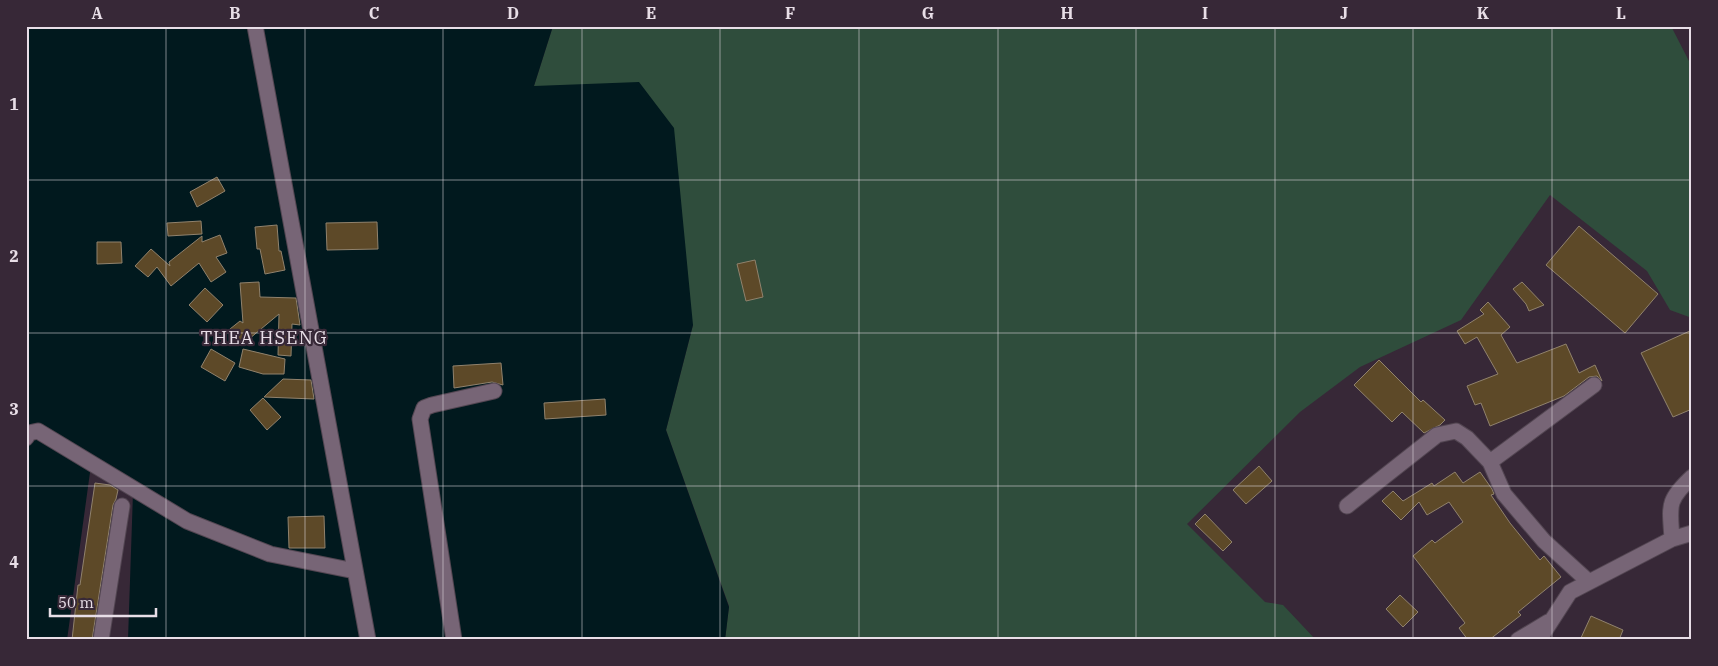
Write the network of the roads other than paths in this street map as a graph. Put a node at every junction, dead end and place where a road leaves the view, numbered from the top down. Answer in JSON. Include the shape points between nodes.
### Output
{"nodes":[{"id":1,"x":255,"y":26,"type":"edge"},
{"id":2,"x":1594,"y":385,"type":"dead end"},
{"id":3,"x":494,"y":391,"type":"dead end"},
{"id":4,"x":26,"y":438,"type":"edge"},
{"id":5,"x":1490,"y":462,"type":"junction"},
{"id":6,"x":1692,"y":477,"type":"edge"},
{"id":7,"x":122,"y":506,"type":"dead end"},
{"id":8,"x":1347,"y":506,"type":"dead end"},
{"id":9,"x":1692,"y":533,"type":"edge"},
{"id":10,"x":1672,"y":538,"type":"junction"},
{"id":11,"x":355,"y":571,"type":"junction"},
{"id":12,"x":1588,"y":581,"type":"junction"},
{"id":13,"x":1549,"y":621,"type":"junction"},
{"id":14,"x":101,"y":640,"type":"edge"},
{"id":15,"x":368,"y":640,"type":"edge"},
{"id":16,"x":454,"y":640,"type":"edge"},
{"id":17,"x":1518,"y":640,"type":"edge"},
{"id":18,"x":1539,"y":640,"type":"edge"}],
"edges":[{"from":1,"to":11,"type":"street"},
{"from":2,"to":5,"type":"street"},
{"from":3,"to":16,"type":"street","via":[[424,408],[420,419]]},
{"from":4,"to":11,"type":"street","via":[[38,431],[187,521],[270,554]]},
{"from":5,"to":8,"type":"street","via":[[1456,431],[1437,435]]},
{"from":5,"to":12,"type":"street","via":[[1504,494],[1544,541]]},
{"from":6,"to":10,"type":"street","via":[[1674,494],[1670,503]]},
{"from":7,"to":14,"type":"street"},
{"from":9,"to":10,"type":"street"},
{"from":10,"to":12,"type":"street"},
{"from":11,"to":15,"type":"street"},
{"from":12,"to":13,"type":"street","via":[[1570,592]]},
{"from":13,"to":17,"type":"street"},
{"from":13,"to":18,"type":"street"}]}
